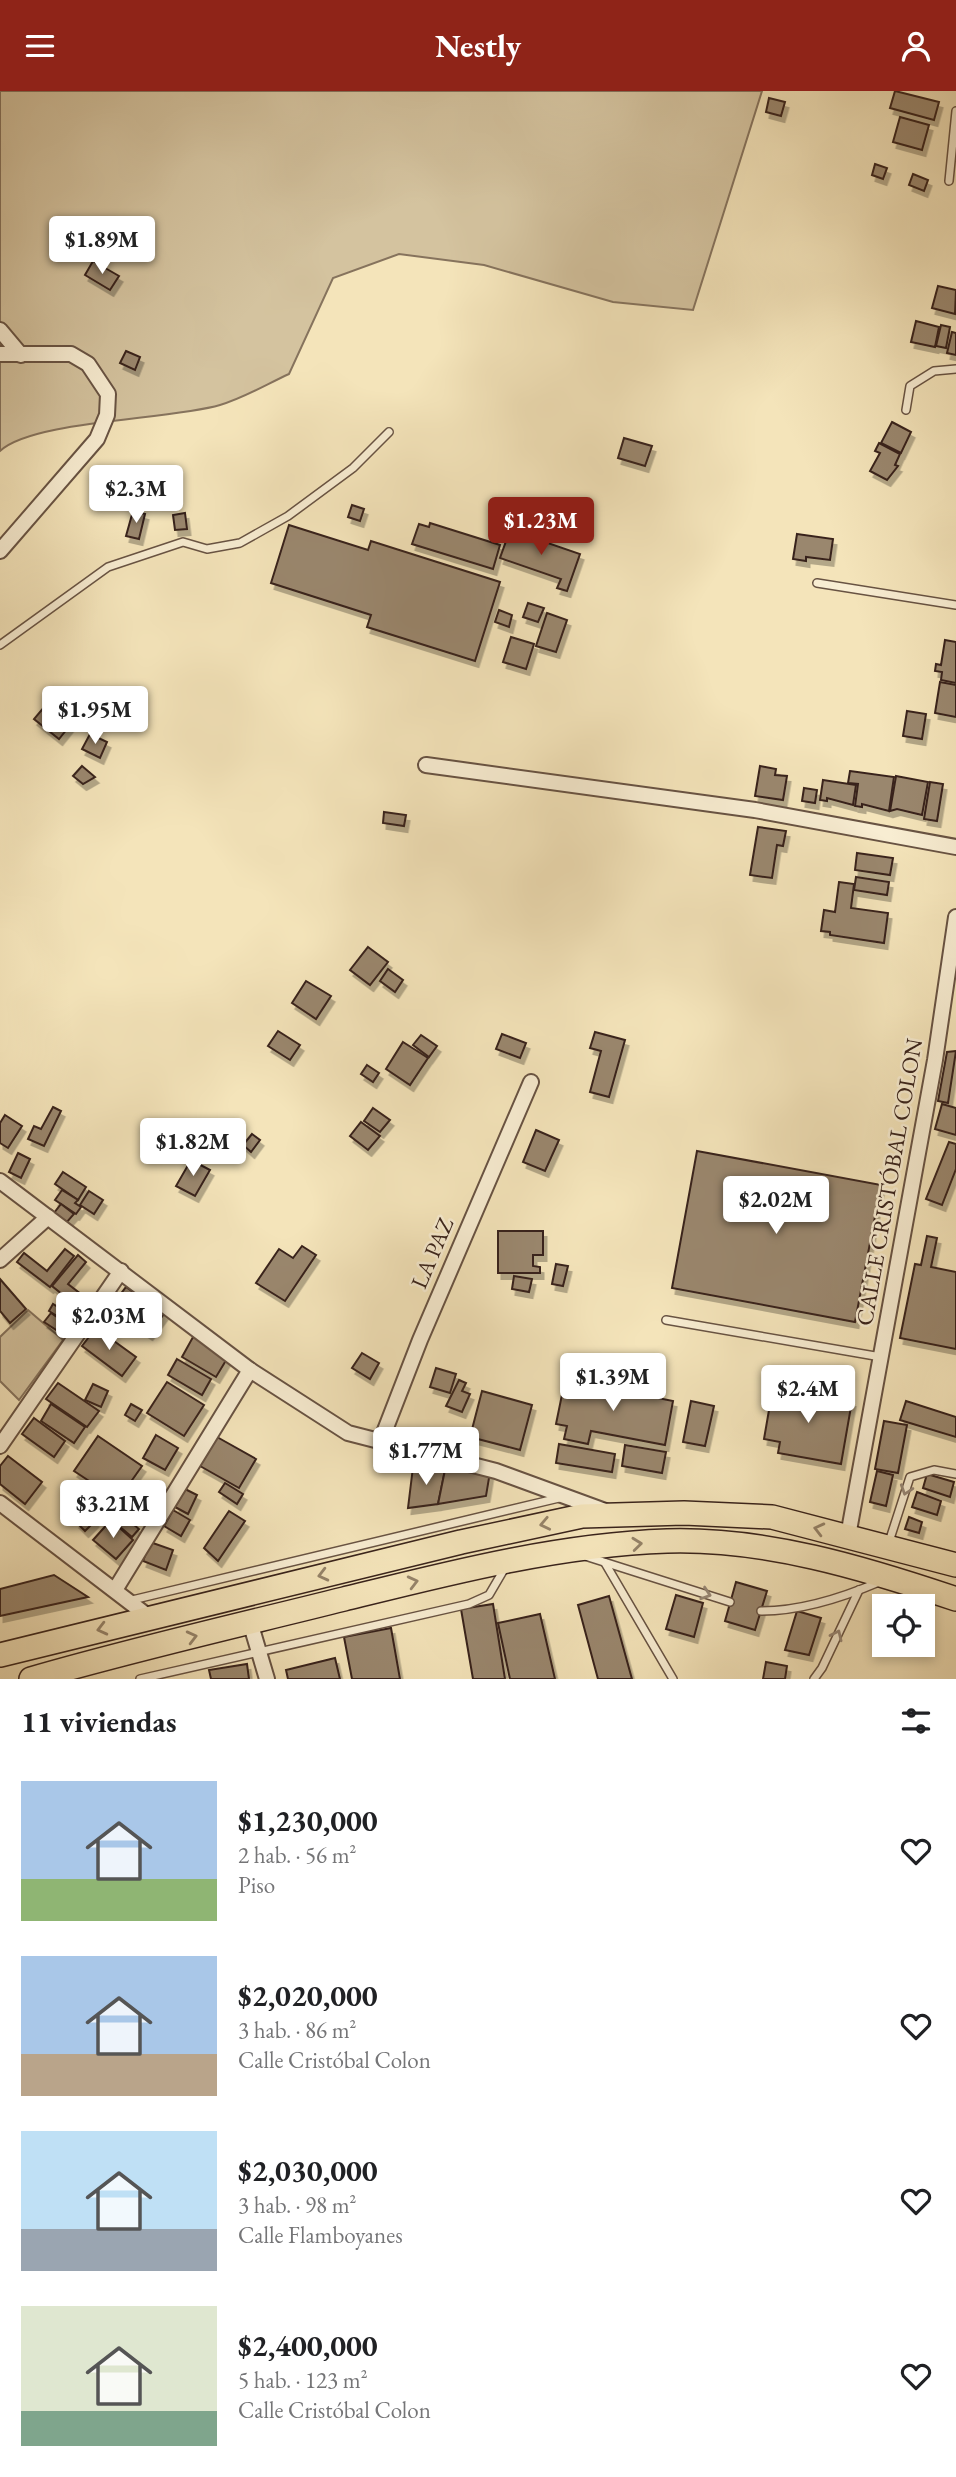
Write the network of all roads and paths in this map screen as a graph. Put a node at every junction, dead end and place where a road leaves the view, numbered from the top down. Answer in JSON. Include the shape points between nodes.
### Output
{"nodes":[{"id":1,"x":956,"y":111,"type":"edge"},
{"id":2,"x":949,"y":181,"type":"dead end"},
{"id":3,"x":0,"y":330,"type":"edge"},
{"id":4,"x":0,"y":355,"type":"edge"},
{"id":5,"x":20,"y":355,"type":"junction"},
{"id":6,"x":956,"y":369,"type":"edge"},
{"id":7,"x":906,"y":410,"type":"dead end"},
{"id":8,"x":389,"y":432,"type":"dead end"},
{"id":9,"x":0,"y":551,"type":"edge"},
{"id":10,"x":817,"y":583,"type":"dead end"},
{"id":11,"x":956,"y":605,"type":"edge"},
{"id":12,"x":0,"y":645,"type":"edge"},
{"id":13,"x":426,"y":765,"type":"dead end"},
{"id":14,"x":956,"y":847,"type":"edge"},
{"id":15,"x":956,"y":917,"type":"edge"},
{"id":16,"x":531,"y":1083,"type":"dead end"},
{"id":17,"x":0,"y":1181,"type":"edge"},
{"id":18,"x":48,"y":1217,"type":"junction"},
{"id":19,"x":0,"y":1260,"type":"edge"},
{"id":20,"x":121,"y":1271,"type":"junction"},
{"id":21,"x":666,"y":1320,"type":"dead end"},
{"id":22,"x":881,"y":1357,"type":"junction"},
{"id":23,"x":250,"y":1370,"type":"junction"},
{"id":24,"x":380,"y":1443,"type":"junction"},
{"id":25,"x":0,"y":1446,"type":"edge"},
{"id":26,"x":956,"y":1474,"type":"edge"},
{"id":27,"x":570,"y":1495,"type":"junction"},
{"id":28,"x":0,"y":1503,"type":"edge"},
{"id":29,"x":615,"y":1515,"type":"junction"},
{"id":30,"x":848,"y":1536,"type":"junction"},
{"id":31,"x":887,"y":1547,"type":"junction"},
{"id":32,"x":571,"y":1551,"type":"junction"},
{"id":33,"x":508,"y":1562,"type":"junction"},
{"id":34,"x":605,"y":1563,"type":"junction"},
{"id":35,"x":956,"y":1565,"type":"edge"},
{"id":36,"x":891,"y":1577,"type":"junction"},
{"id":37,"x":115,"y":1590,"type":"junction"},
{"id":38,"x":859,"y":1590,"type":"junction"},
{"id":39,"x":956,"y":1599,"type":"edge"},
{"id":40,"x":128,"y":1601,"type":"junction"},
{"id":41,"x":730,"y":1602,"type":"dead end"},
{"id":42,"x":761,"y":1611,"type":"dead end"},
{"id":43,"x":149,"y":1617,"type":"junction"},
{"id":44,"x":250,"y":1622,"type":"junction"},
{"id":45,"x":258,"y":1651,"type":"junction"},
{"id":46,"x":0,"y":1655,"type":"edge"},
{"id":47,"x":31,"y":1679,"type":"edge"},
{"id":48,"x":140,"y":1679,"type":"edge"},
{"id":49,"x":267,"y":1679,"type":"edge"},
{"id":50,"x":673,"y":1679,"type":"edge"},
{"id":51,"x":814,"y":1679,"type":"edge"}],
"edges":[{"from":1,"to":2,"type":"lane"},
{"from":3,"to":5,"type":"street"},
{"from":4,"to":5,"type":"street"},
{"from":5,"to":9,"type":"street","via":[[71,354],[88,364],[108,394],[107,415],[97,439]]},
{"from":6,"to":7,"type":"lane","via":[[934,371],[910,386]]},
{"from":8,"to":12,"type":"lane","via":[[353,468],[288,516],[240,543],[207,549],[183,542],[108,568]]},
{"from":10,"to":11,"type":"lane"},
{"from":13,"to":14,"type":"street","via":[[755,810]]},
{"from":15,"to":22,"type":"street","name":"CALLE CRISTÓBAL COLON"},
{"from":16,"to":24,"type":"street","name":"LA PAZ"},
{"from":17,"to":18,"type":"street"},
{"from":18,"to":19,"type":"street"},
{"from":18,"to":20,"type":"street"},
{"from":20,"to":23,"type":"street"},
{"from":20,"to":25,"type":"street"},
{"from":21,"to":22,"type":"lane"},
{"from":22,"to":30,"type":"street","name":"CALLE CRISTÓBAL COLON"},
{"from":23,"to":24,"type":"street","via":[[348,1433]]},
{"from":23,"to":37,"type":"street"},
{"from":24,"to":27,"type":"street","via":[[496,1471]]},
{"from":26,"to":31,"type":"lane","one_way":true,"via":[[934,1470],[910,1477]]},
{"from":27,"to":29,"type":"street"},
{"from":27,"to":40,"type":"lane"},
{"from":28,"to":37,"type":"street"},
{"from":30,"to":29,"type":"main road","one_way":true,"via":[[772,1517]]},
{"from":29,"to":43,"type":"main road","one_way":true,"via":[[582,1516],[461,1542]]},
{"from":30,"to":31,"type":"main road"},
{"from":31,"to":35,"type":"main road"},
{"from":32,"to":33,"type":"main road"},
{"from":32,"to":34,"type":"lane"},
{"from":32,"to":36,"type":"main road","one_way":true,"via":[[667,1541],[745,1546]]},
{"from":44,"to":33,"type":"main road","one_way":true},
{"from":33,"to":45,"type":"lane","via":[[489,1595],[469,1604]]},
{"from":34,"to":41,"type":"lane","one_way":true},
{"from":34,"to":50,"type":"lane"},
{"from":36,"to":38,"type":"lane"},
{"from":36,"to":39,"type":"main road"},
{"from":37,"to":40,"type":"street"},
{"from":38,"to":42,"type":"lane"},
{"from":51,"to":38,"type":"lane","one_way":true},
{"from":40,"to":43,"type":"street"},
{"from":43,"to":46,"type":"main road","one_way":true},
{"from":44,"to":45,"type":"street"},
{"from":47,"to":44,"type":"main road","one_way":true},
{"from":45,"to":48,"type":"lane"},
{"from":45,"to":49,"type":"street"}]}
